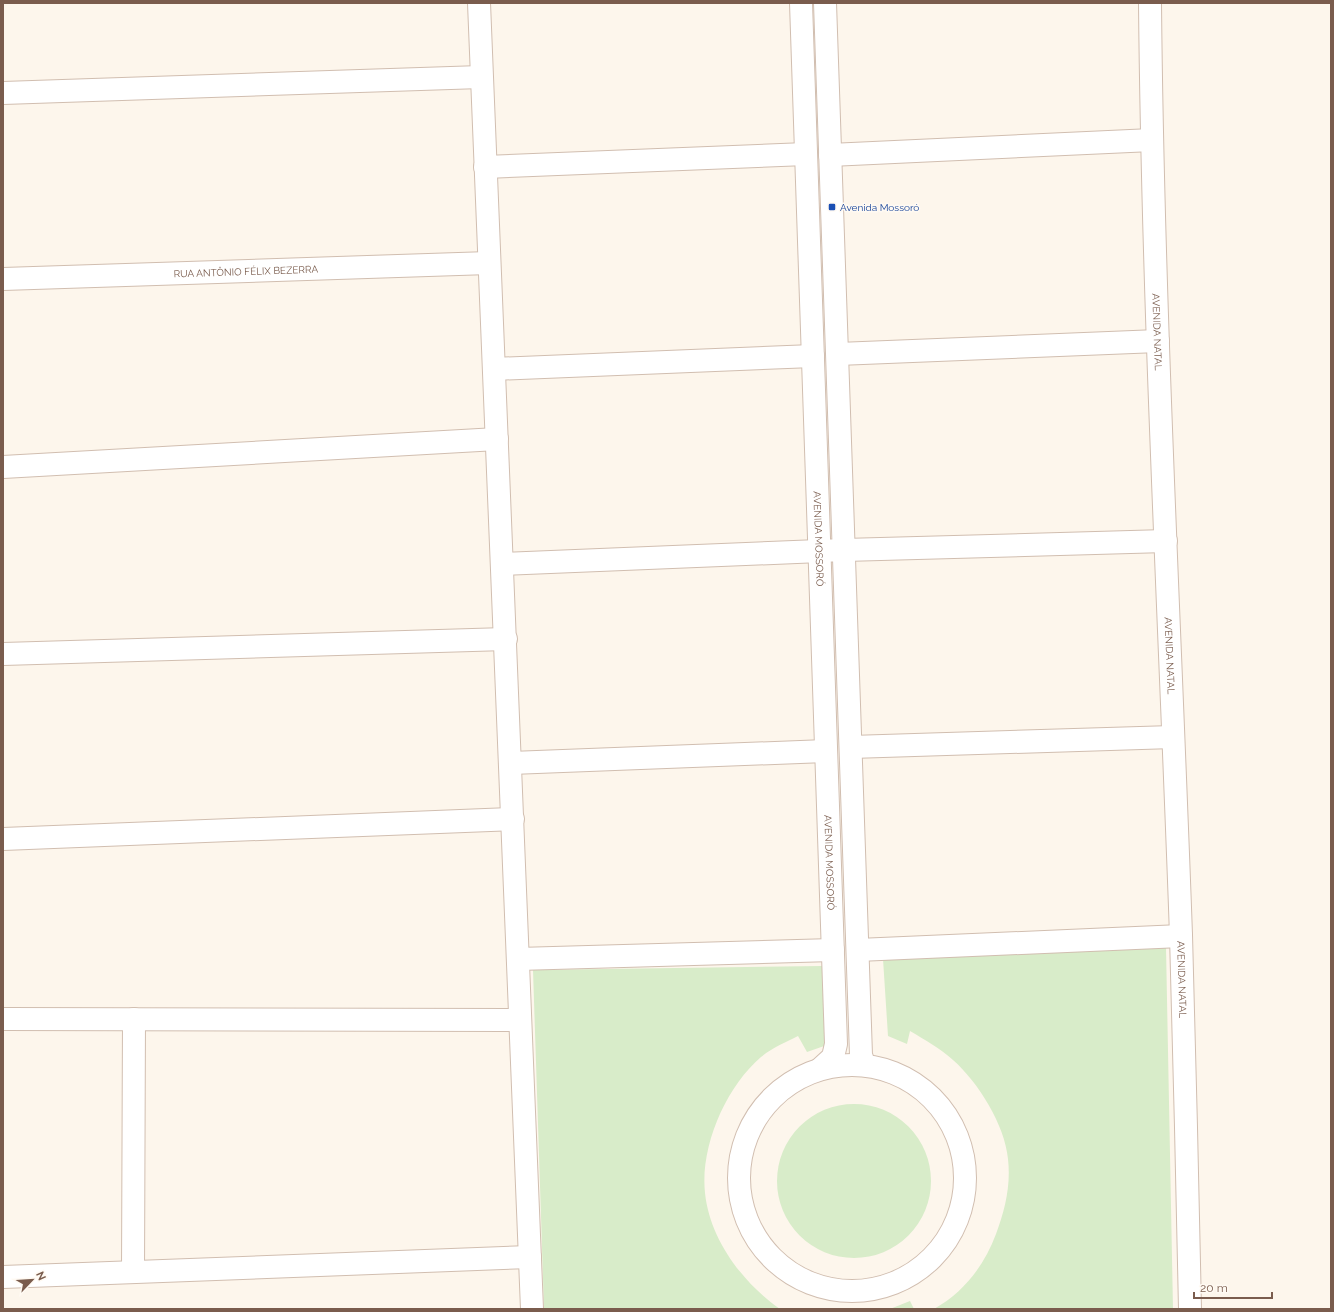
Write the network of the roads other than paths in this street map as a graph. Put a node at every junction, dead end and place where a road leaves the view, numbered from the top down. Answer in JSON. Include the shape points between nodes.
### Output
{"nodes":[{"id":1,"x":478,"y":3,"type":"edge"},
{"id":2,"x":801,"y":3,"type":"edge"},
{"id":3,"x":825,"y":3,"type":"edge"},
{"id":4,"x":1150,"y":3,"type":"edge"},
{"id":5,"x":482,"y":77,"type":"junction"},
{"id":6,"x":3,"y":93,"type":"edge"},
{"id":7,"x":1152,"y":140,"type":"junction"},
{"id":8,"x":806,"y":154,"type":"junction"},
{"id":9,"x":830,"y":155,"type":"junction"},
{"id":10,"x":485,"y":167,"type":"junction"},
{"id":11,"x":489,"y":263,"type":"junction"},
{"id":12,"x":3,"y":279,"type":"edge"},
{"id":13,"x":1158,"y":341,"type":"junction"},
{"id":14,"x":838,"y":354,"type":"junction"},
{"id":15,"x":813,"y":356,"type":"junction"},
{"id":16,"x":494,"y":369,"type":"junction"},
{"id":17,"x":497,"y":439,"type":"junction"},
{"id":18,"x":3,"y":467,"type":"edge"},
{"id":19,"x":1166,"y":541,"type":"junction"},
{"id":20,"x":844,"y":550,"type":"junction"},
{"id":21,"x":819,"y":552,"type":"junction"},
{"id":22,"x":503,"y":564,"type":"junction"},
{"id":23,"x":506,"y":639,"type":"junction"},
{"id":24,"x":3,"y":654,"type":"edge"},
{"id":25,"x":1173,"y":737,"type":"junction"},
{"id":26,"x":851,"y":748,"type":"junction"},
{"id":27,"x":826,"y":751,"type":"junction"},
{"id":28,"x":511,"y":763,"type":"junction"},
{"id":29,"x":513,"y":819,"type":"junction"},
{"id":30,"x":3,"y":840,"type":"edge"},
{"id":31,"x":1181,"y":936,"type":"junction"},
{"id":32,"x":833,"y":950,"type":"junction"},
{"id":33,"x":858,"y":950,"type":"junction"},
{"id":34,"x":518,"y":959,"type":"junction"},
{"id":35,"x":3,"y":1019,"type":"edge"},
{"id":36,"x":134,"y":1019,"type":"junction"},
{"id":37,"x":520,"y":1020,"type":"junction"},
{"id":38,"x":864,"y":1064,"type":"junction"},
{"id":39,"x":821,"y":1068,"type":"junction"},
{"id":40,"x":530,"y":1257,"type":"junction"},
{"id":41,"x":133,"y":1272,"type":"junction"},
{"id":42,"x":3,"y":1277,"type":"edge"},
{"id":43,"x":815,"y":1288,"type":"junction"},
{"id":44,"x":875,"y":1299,"type":"edge"},
{"id":45,"x":532,"y":1309,"type":"edge"},
{"id":46,"x":833,"y":1309,"type":"edge"},
{"id":47,"x":1190,"y":1309,"type":"edge"}],
"edges":[{"from":1,"to":5,"type":"street"},
{"from":2,"to":8,"type":"street","name":"AVENIDA MOSSORÓ"},
{"from":3,"to":9,"type":"street"},
{"from":4,"to":7,"type":"street","name":"AVENIDA NATAL"},
{"from":5,"to":6,"type":"street"},
{"from":5,"to":10,"type":"street"},
{"from":7,"to":9,"type":"street"},
{"from":7,"to":13,"type":"street","name":"AVENIDA NATAL"},
{"from":8,"to":10,"type":"street"},
{"from":8,"to":15,"type":"street","name":"AVENIDA MOSSORÓ"},
{"from":9,"to":14,"type":"street"},
{"from":10,"to":11,"type":"street"},
{"from":11,"to":12,"type":"street","name":"RUA ANTÔNIO FÉLIX BEZERRA"},
{"from":11,"to":16,"type":"street"},
{"from":13,"to":14,"type":"street"},
{"from":13,"to":19,"type":"street","name":"AVENIDA NATAL"},
{"from":14,"to":20,"type":"street"},
{"from":15,"to":16,"type":"street"},
{"from":15,"to":21,"type":"street","name":"AVENIDA MOSSORÓ"},
{"from":16,"to":17,"type":"street"},
{"from":17,"to":18,"type":"street"},
{"from":17,"to":22,"type":"street"},
{"from":19,"to":20,"type":"street"},
{"from":19,"to":25,"type":"street","name":"AVENIDA NATAL"},
{"from":20,"to":21,"type":"street"},
{"from":20,"to":26,"type":"street"},
{"from":21,"to":22,"type":"street"},
{"from":21,"to":27,"type":"street","name":"AVENIDA MOSSORÓ"},
{"from":22,"to":23,"type":"street"},
{"from":23,"to":24,"type":"street"},
{"from":23,"to":28,"type":"street"},
{"from":25,"to":26,"type":"street"},
{"from":25,"to":31,"type":"street","name":"AVENIDA NATAL"},
{"from":26,"to":33,"type":"street"},
{"from":27,"to":28,"type":"street"},
{"from":27,"to":32,"type":"street","name":"AVENIDA MOSSORÓ"},
{"from":28,"to":29,"type":"street"},
{"from":29,"to":30,"type":"street"},
{"from":29,"to":34,"type":"street"},
{"from":31,"to":33,"type":"street"},
{"from":31,"to":47,"type":"street","name":"AVENIDA NATAL"},
{"from":32,"to":34,"type":"street"},
{"from":32,"to":39,"type":"street","name":"AVENIDA MOSSORÓ","via":[[836,1044],[833,1057]]},
{"from":33,"to":38,"type":"street","via":[[861,1055]]},
{"from":34,"to":37,"type":"street"},
{"from":35,"to":36,"type":"street"},
{"from":36,"to":37,"type":"street"},
{"from":36,"to":41,"type":"street"},
{"from":37,"to":40,"type":"street"},
{"from":38,"to":39,"type":"street"},
{"from":38,"to":44,"type":"street","via":[[893,1071],[918,1085],[940,1105],[957,1137],[964,1158],[966,1187],[960,1216],[946,1242],[927,1264]]},
{"from":39,"to":43,"type":"street","via":[[798,1077],[770,1098],[750,1127],[740,1161],[740,1196],[752,1230],[782,1268]]},
{"from":40,"to":41,"type":"street"},
{"from":40,"to":45,"type":"street"},
{"from":41,"to":42,"type":"street"},
{"from":43,"to":44,"type":"street"},
{"from":43,"to":46,"type":"street","via":[[830,1300]]}]}
